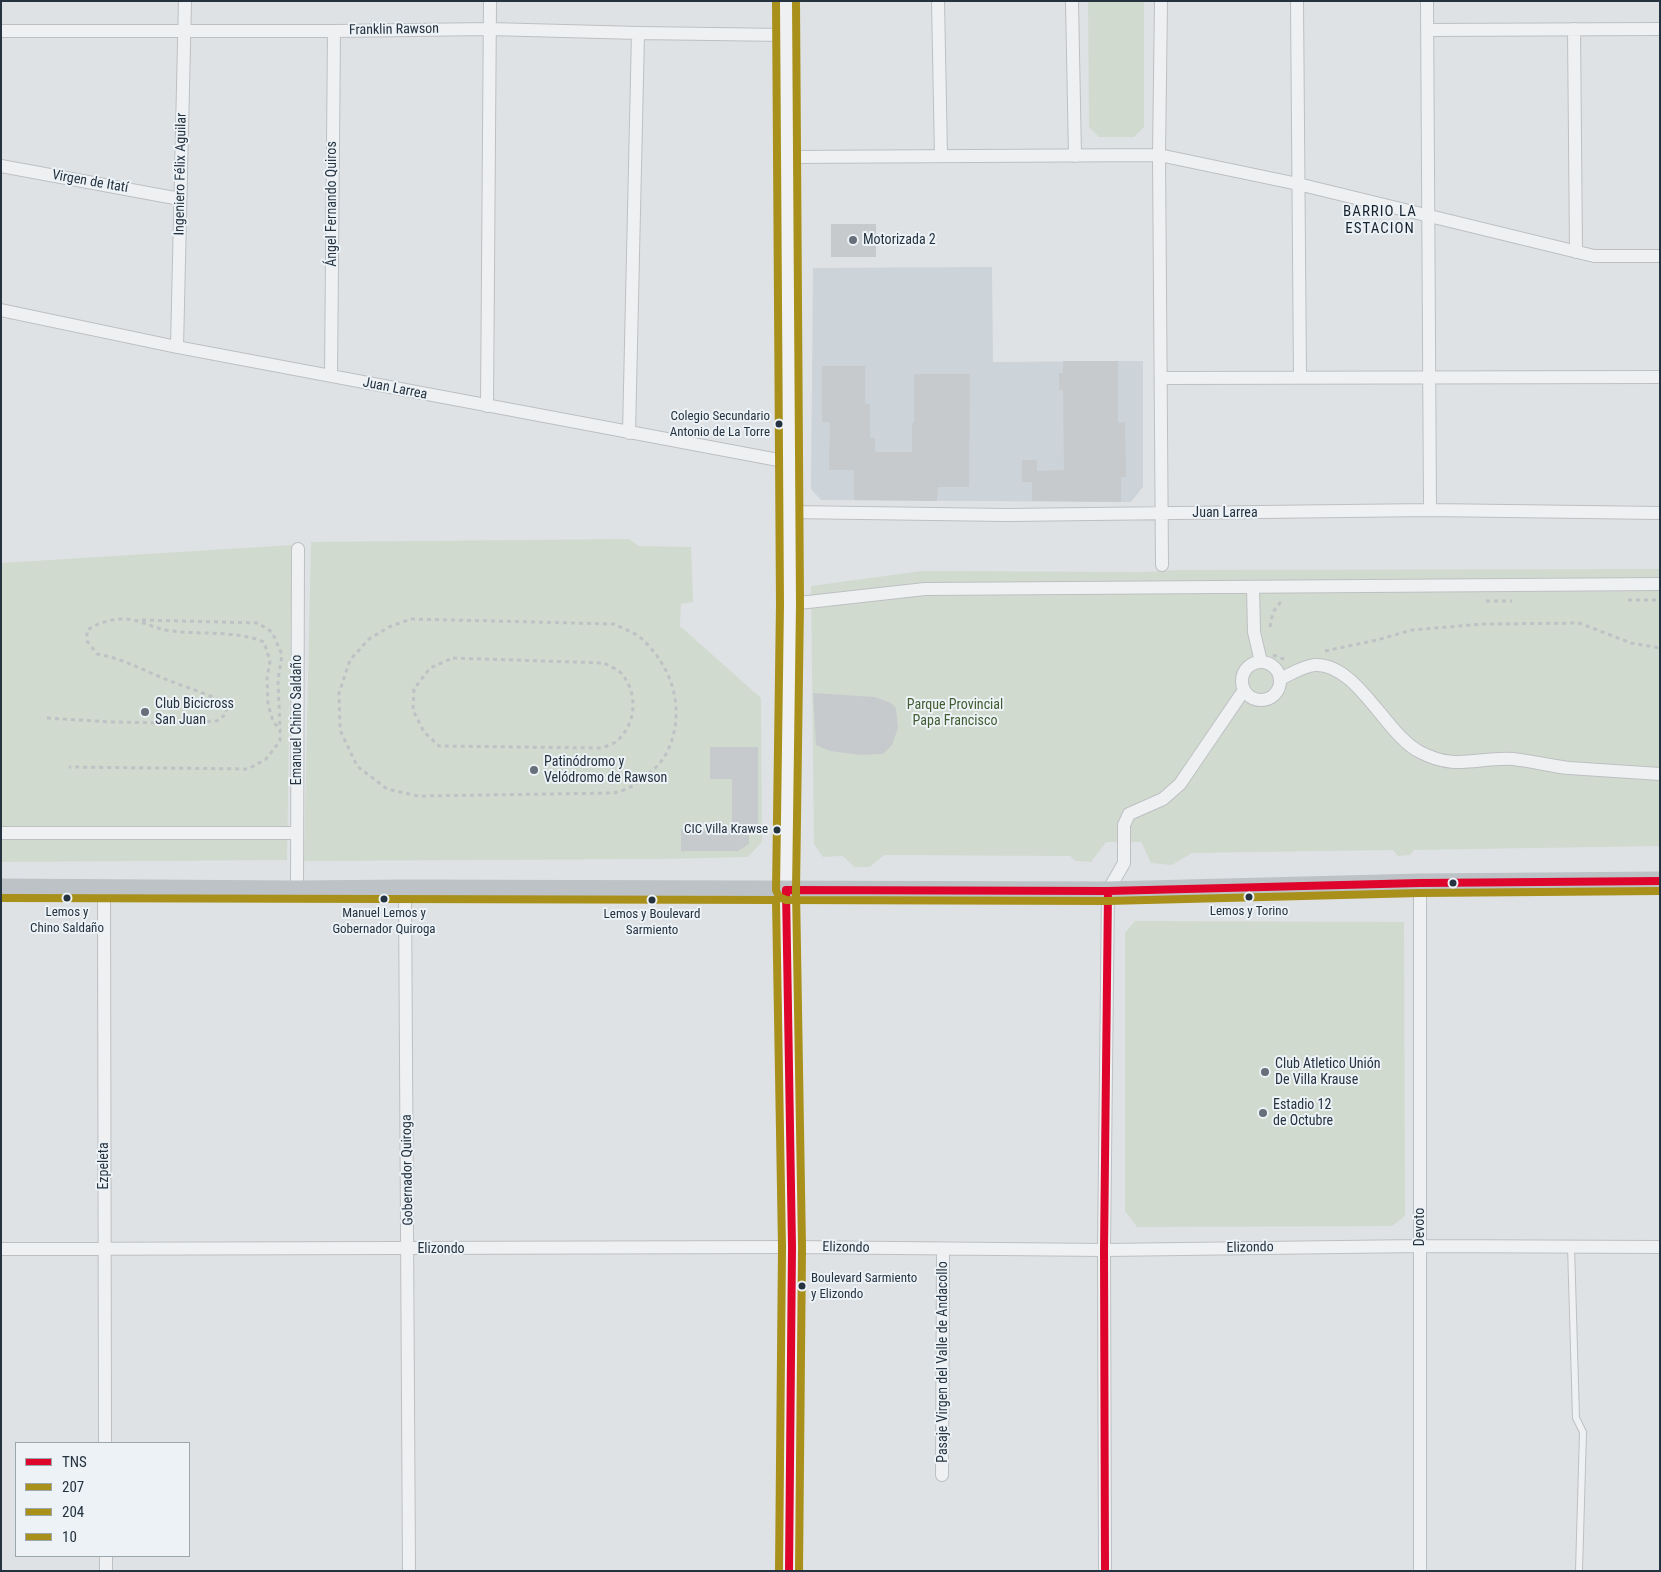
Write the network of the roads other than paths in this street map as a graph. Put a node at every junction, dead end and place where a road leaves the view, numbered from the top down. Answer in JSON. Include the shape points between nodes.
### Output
{"nodes":[{"id":1,"x":185,"y":1,"type":"edge"},
{"id":2,"x":490,"y":1,"type":"edge"},
{"id":3,"x":786,"y":1,"type":"edge"},
{"id":4,"x":938,"y":1,"type":"edge"},
{"id":5,"x":1072,"y":1,"type":"edge"},
{"id":6,"x":1161,"y":1,"type":"edge"},
{"id":7,"x":1297,"y":1,"type":"edge"},
{"id":8,"x":1427,"y":1,"type":"edge"},
{"id":9,"x":490,"y":28,"type":"junction"},
{"id":10,"x":1574,"y":29,"type":"junction"},
{"id":11,"x":1660,"y":29,"type":"edge"},
{"id":12,"x":1,"y":30,"type":"edge"},
{"id":13,"x":1427,"y":30,"type":"junction"},
{"id":14,"x":184,"y":31,"type":"junction"},
{"id":15,"x":334,"y":31,"type":"junction"},
{"id":16,"x":638,"y":34,"type":"junction"},
{"id":17,"x":786,"y":35,"type":"junction"},
{"id":18,"x":1160,"y":155,"type":"junction"},
{"id":19,"x":942,"y":156,"type":"junction"},
{"id":20,"x":1075,"y":156,"type":"junction"},
{"id":21,"x":787,"y":157,"type":"junction"},
{"id":22,"x":1,"y":166,"type":"edge"},
{"id":23,"x":1298,"y":184,"type":"junction"},
{"id":24,"x":180,"y":198,"type":"junction"},
{"id":25,"x":1428,"y":216,"type":"junction"},
{"id":26,"x":1576,"y":252,"type":"junction"},
{"id":27,"x":1660,"y":256,"type":"edge"},
{"id":28,"x":1,"y":310,"type":"edge"},
{"id":29,"x":177,"y":346,"type":"junction"},
{"id":30,"x":331,"y":376,"type":"junction"},
{"id":31,"x":1300,"y":377,"type":"junction"},
{"id":32,"x":1429,"y":377,"type":"junction"},
{"id":33,"x":1161,"y":378,"type":"junction"},
{"id":34,"x":1660,"y":378,"type":"edge"},
{"id":35,"x":487,"y":406,"type":"junction"},
{"id":36,"x":629,"y":433,"type":"junction"},
{"id":37,"x":789,"y":462,"type":"junction"},
{"id":38,"x":1430,"y":510,"type":"junction"},
{"id":39,"x":789,"y":512,"type":"junction"},
{"id":40,"x":1162,"y":513,"type":"junction"},
{"id":41,"x":1660,"y":513,"type":"edge"},
{"id":42,"x":298,"y":549,"type":"dead end"},
{"id":43,"x":1162,"y":565,"type":"dead end"},
{"id":44,"x":1660,"y":584,"type":"edge"},
{"id":45,"x":1253,"y":587,"type":"junction"},
{"id":46,"x":790,"y":604,"type":"junction"},
{"id":47,"x":1261,"y":662,"type":"junction"},
{"id":48,"x":1280,"y":679,"type":"junction"},
{"id":49,"x":1244,"y":690,"type":"junction"},
{"id":50,"x":1660,"y":774,"type":"edge"},
{"id":51,"x":1,"y":832,"type":"edge"},
{"id":52,"x":297,"y":833,"type":"junction"},
{"id":53,"x":1660,"y":881,"type":"edge"},
{"id":54,"x":1420,"y":883,"type":"junction"},
{"id":55,"x":1,"y":888,"type":"edge"},
{"id":56,"x":104,"y":888,"type":"junction"},
{"id":57,"x":405,"y":889,"type":"junction"},
{"id":58,"x":296,"y":890,"type":"junction"},
{"id":59,"x":786,"y":890,"type":"junction"},
{"id":60,"x":1108,"y":891,"type":"junction"},
{"id":61,"x":1420,"y":1246,"type":"junction"},
{"id":62,"x":1571,"y":1246,"type":"junction"},
{"id":63,"x":792,"y":1247,"type":"junction"},
{"id":64,"x":1660,"y":1247,"type":"edge"},
{"id":65,"x":1,"y":1249,"type":"edge"},
{"id":66,"x":408,"y":1249,"type":"junction"},
{"id":67,"x":943,"y":1249,"type":"junction"},
{"id":68,"x":104,"y":1250,"type":"junction"},
{"id":69,"x":1104,"y":1250,"type":"junction"},
{"id":70,"x":105,"y":1442,"type":"edge"},
{"id":71,"x":942,"y":1475,"type":"dead end"},
{"id":72,"x":106,"y":1557,"type":"edge"},
{"id":73,"x":106,"y":1571,"type":"edge"},
{"id":74,"x":409,"y":1571,"type":"edge"},
{"id":75,"x":789,"y":1571,"type":"edge"},
{"id":76,"x":1105,"y":1571,"type":"edge"},
{"id":77,"x":1420,"y":1571,"type":"edge"},
{"id":78,"x":1579,"y":1571,"type":"edge"}],
"edges":[{"from":1,"to":14,"type":"street","name":"Ingeniero Félix Aguilar"},
{"from":2,"to":9,"type":"street"},
{"from":3,"to":17,"type":"street"},
{"from":4,"to":19,"type":"street"},
{"from":5,"to":20,"type":"street"},
{"from":6,"to":18,"type":"street"},
{"from":7,"to":23,"type":"street"},
{"from":8,"to":13,"type":"street"},
{"from":9,"to":15,"type":"street","name":"Franklin Rawson"},
{"from":9,"to":16,"type":"street","name":"Franklin Rawson"},
{"from":9,"to":35,"type":"street"},
{"from":10,"to":11,"type":"street"},
{"from":10,"to":13,"type":"street"},
{"from":10,"to":26,"type":"street"},
{"from":12,"to":14,"type":"street","name":"Franklin Rawson"},
{"from":13,"to":25,"type":"street"},
{"from":14,"to":15,"type":"street","name":"Franklin Rawson"},
{"from":14,"to":24,"type":"street","name":"Ingeniero Félix Aguilar"},
{"from":15,"to":30,"type":"street","name":"Ángel Fernando Quiros"},
{"from":16,"to":17,"type":"street","name":"Franklin Rawson"},
{"from":16,"to":36,"type":"street"},
{"from":17,"to":21,"type":"street"},
{"from":18,"to":20,"type":"street"},
{"from":18,"to":23,"type":"street"},
{"from":18,"to":33,"type":"street"},
{"from":19,"to":20,"type":"street"},
{"from":19,"to":21,"type":"street"},
{"from":21,"to":37,"type":"street"},
{"from":22,"to":24,"type":"street","name":"Virgen de Itatí"},
{"from":23,"to":25,"type":"street"},
{"from":23,"to":31,"type":"street"},
{"from":24,"to":29,"type":"street","name":"Ingeniero Félix Aguilar"},
{"from":25,"to":26,"type":"street"},
{"from":25,"to":32,"type":"street"},
{"from":26,"to":27,"type":"street","via":[[1594,256]]},
{"from":28,"to":29,"type":"street","name":"Juan Larrea"},
{"from":29,"to":30,"type":"street","name":"Juan Larrea"},
{"from":30,"to":35,"type":"street","name":"Juan Larrea"},
{"from":31,"to":32,"type":"street"},
{"from":31,"to":33,"type":"street"},
{"from":32,"to":34,"type":"street"},
{"from":32,"to":38,"type":"street"},
{"from":33,"to":40,"type":"street"},
{"from":35,"to":36,"type":"street","name":"Juan Larrea"},
{"from":36,"to":37,"type":"street","name":"Juan Larrea"},
{"from":37,"to":39,"type":"street"},
{"from":38,"to":40,"type":"street","name":"Juan Larrea"},
{"from":38,"to":41,"type":"street","name":"Juan Larrea"},
{"from":39,"to":40,"type":"street","name":"Juan Larrea"},
{"from":39,"to":46,"type":"street"},
{"from":40,"to":43,"type":"street"},
{"from":42,"to":52,"type":"street","name":"Emanuel Chino Saldaño"},
{"from":44,"to":45,"type":"street"},
{"from":45,"to":46,"type":"street","via":[[925,589]]},
{"from":45,"to":47,"type":"street","via":[[1254,632]]},
{"from":46,"to":59,"type":"street"},
{"from":47,"to":48,"type":"street","via":[[1276,669]]},
{"from":47,"to":49,"type":"street","via":[[1245,671]]},
{"from":48,"to":49,"type":"street","via":[[1277,692],[1266,699],[1254,699]]},
{"from":48,"to":50,"type":"street","via":[[1313,665],[1333,669],[1358,687],[1417,751],[1449,762],[1498,758]]},
{"from":49,"to":60,"type":"street","via":[[1180,784],[1163,799],[1129,814],[1124,825],[1124,862]]},
{"from":51,"to":52,"type":"street"},
{"from":52,"to":58,"type":"street","name":"Emanuel Chino Saldaño"},
{"from":53,"to":54,"type":"main road"},
{"from":54,"to":60,"type":"main road"},
{"from":54,"to":61,"type":"street","name":"Devoto"},
{"from":55,"to":56,"type":"main road"},
{"from":56,"to":58,"type":"main road"},
{"from":56,"to":68,"type":"street","name":"Ezpeleta"},
{"from":57,"to":58,"type":"main road"},
{"from":57,"to":59,"type":"main road"},
{"from":57,"to":66,"type":"street","name":"Gobernador Quiroga"},
{"from":59,"to":60,"type":"main road"},
{"from":59,"to":63,"type":"street"},
{"from":60,"to":69,"type":"street"},
{"from":61,"to":62,"type":"street","name":"Elizondo"},
{"from":61,"to":69,"type":"street","name":"Elizondo"},
{"from":61,"to":77,"type":"street","name":"Devoto"},
{"from":62,"to":64,"type":"street","name":"Elizondo"},
{"from":62,"to":78,"type":"lane","via":[[1576,1418],[1583,1432]]},
{"from":63,"to":66,"type":"street","name":"Elizondo"},
{"from":63,"to":67,"type":"street","name":"Elizondo"},
{"from":63,"to":75,"type":"street"},
{"from":65,"to":68,"type":"street","name":"Elizondo"},
{"from":66,"to":68,"type":"street","name":"Elizondo"},
{"from":66,"to":74,"type":"street","name":"Gobernador Quiroga"},
{"from":67,"to":69,"type":"street","name":"Elizondo"},
{"from":67,"to":71,"type":"street","name":"Pasaje Virgen del Valle de Andacollo"},
{"from":68,"to":70,"type":"street","name":"Ezpeleta"},
{"from":69,"to":76,"type":"street"},
{"from":72,"to":73,"type":"street"}]}
